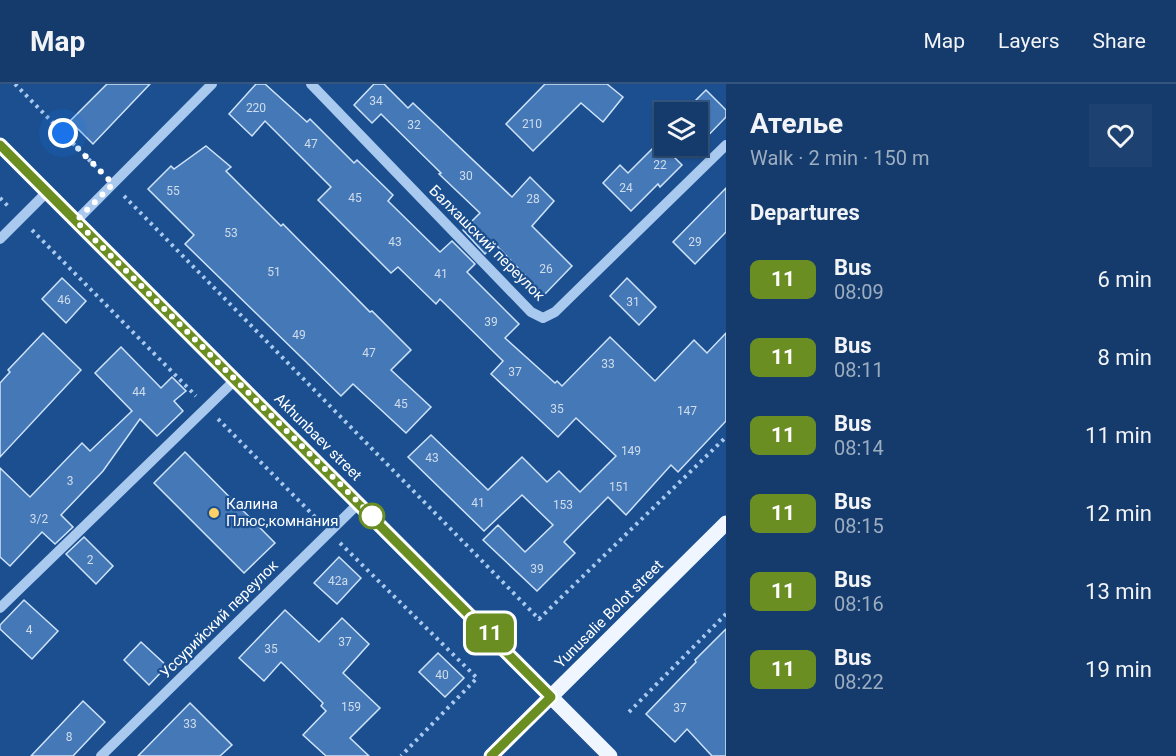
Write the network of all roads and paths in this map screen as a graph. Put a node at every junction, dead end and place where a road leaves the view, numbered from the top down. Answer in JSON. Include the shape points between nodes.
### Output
{"nodes":[{"id":1,"x":15,"y":84,"type":"edge"},
{"id":2,"x":212,"y":84,"type":"edge"},
{"id":3,"x":311,"y":84,"type":"edge"},
{"id":4,"x":0,"y":145,"type":"edge"},
{"id":5,"x":726,"y":145,"type":"edge"},
{"id":6,"x":113,"y":184,"type":"junction"},
{"id":7,"x":47,"y":192,"type":"junction"},
{"id":8,"x":0,"y":198,"type":"edge"},
{"id":9,"x":20,"y":218,"type":"junction"},
{"id":10,"x":76,"y":221,"type":"junction"},
{"id":11,"x":0,"y":238,"type":"edge"},
{"id":12,"x":235,"y":380,"type":"junction"},
{"id":13,"x":206,"y":407,"type":"junction"},
{"id":14,"x":726,"y":437,"type":"edge"},
{"id":15,"x":359,"y":503,"type":"junction"},
{"id":16,"x":726,"y":523,"type":"edge"},
{"id":17,"x":329,"y":532,"type":"junction"},
{"id":18,"x":0,"y":608,"type":"edge"},
{"id":19,"x":726,"y":614,"type":"edge"},
{"id":20,"x":551,"y":697,"type":"junction"},
{"id":21,"x":629,"y":712,"type":"dead end"},
{"id":22,"x":102,"y":756,"type":"edge"},
{"id":23,"x":401,"y":756,"type":"edge"},
{"id":24,"x":491,"y":756,"type":"edge"},
{"id":25,"x":610,"y":756,"type":"edge"}],
"edges":[{"from":1,"to":6,"type":"path"},
{"from":2,"to":6,"type":"street"},
{"from":3,"to":5,"type":"street","name":"Балхашский переулок","via":[[531,312],[543,318],[555,312]]},
{"from":4,"to":7,"type":"main road","name":"Akhunbaev street"},
{"from":6,"to":10,"type":"street"},
{"from":6,"to":14,"type":"path","via":[[539,619]]},
{"from":7,"to":9,"type":"street"},
{"from":7,"to":10,"type":"main road","name":"Akhunbaev street"},
{"from":8,"to":9,"type":"path"},
{"from":9,"to":11,"type":"street"},
{"from":9,"to":13,"type":"path"},
{"from":10,"to":12,"type":"main road","name":"Akhunbaev street"},
{"from":12,"to":13,"type":"street"},
{"from":12,"to":15,"type":"main road","name":"Akhunbaev street"},
{"from":13,"to":17,"type":"path"},
{"from":13,"to":18,"type":"street"},
{"from":15,"to":17,"type":"street","name":"Уссурийский переулок"},
{"from":15,"to":20,"type":"main road","name":"Akhunbaev street"},
{"from":16,"to":20,"type":"main road","name":"Yunusalie Bolot street"},
{"from":17,"to":22,"type":"street","name":"Уссурийский переулок"},
{"from":17,"to":23,"type":"path","via":[[477,678]]},
{"from":19,"to":21,"type":"path"},
{"from":20,"to":24,"type":"main road","name":"Yunusalie Bolot street"},
{"from":20,"to":25,"type":"main road","name":"Akhunbaev street"}]}
